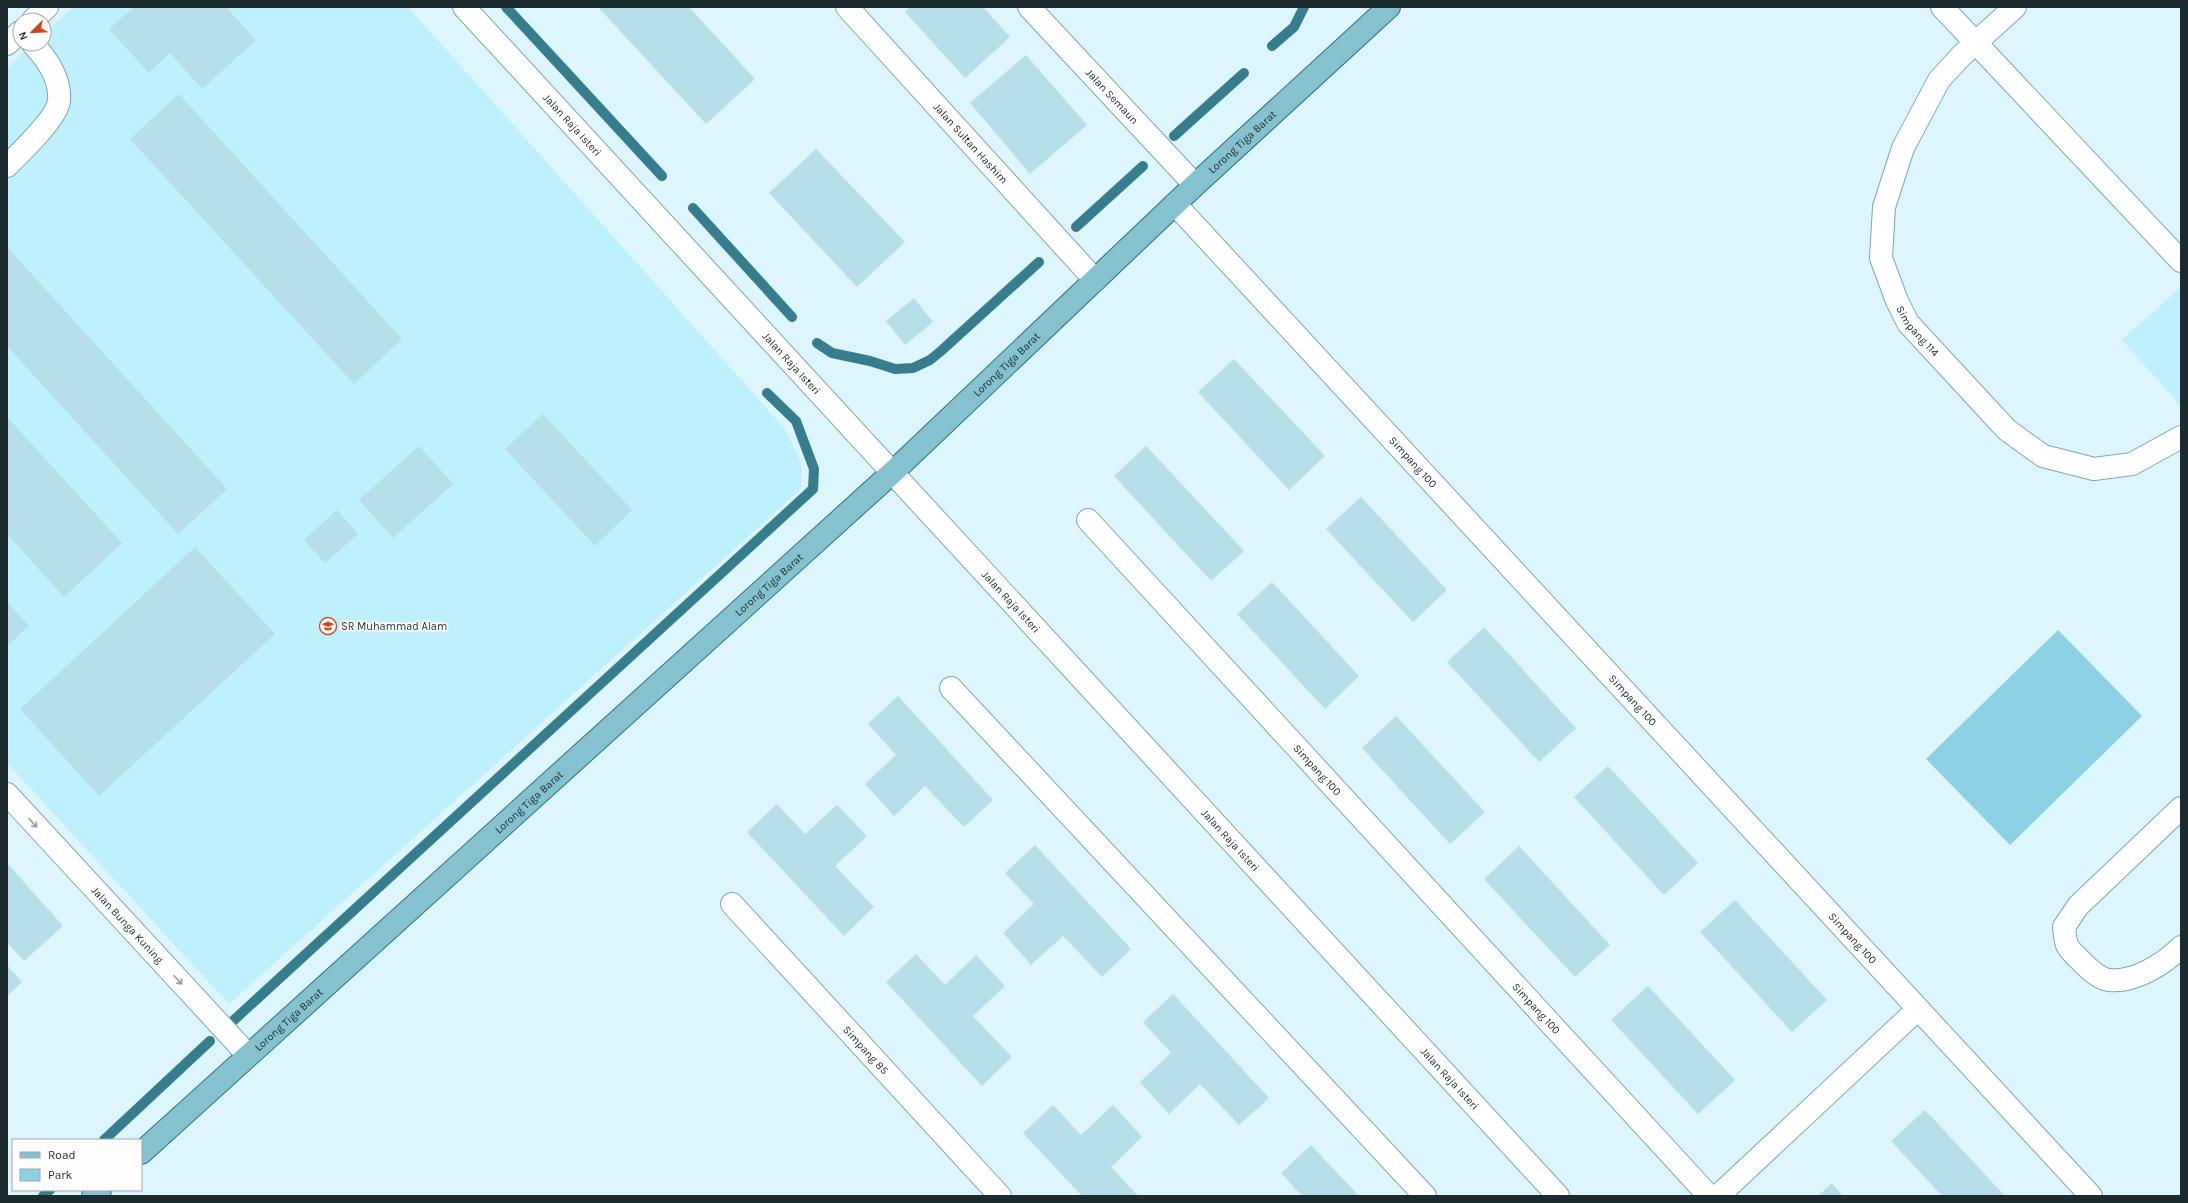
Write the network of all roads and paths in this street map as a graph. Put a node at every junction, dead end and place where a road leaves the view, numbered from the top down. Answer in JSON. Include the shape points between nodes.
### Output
{"nodes":[{"id":1,"x":464,"y":7,"type":"edge"},
{"id":2,"x":847,"y":7,"type":"edge"},
{"id":3,"x":1029,"y":7,"type":"edge"},
{"id":4,"x":1389,"y":7,"type":"edge"},
{"id":5,"x":1942,"y":7,"type":"edge"},
{"id":6,"x":2015,"y":7,"type":"edge"},
{"id":7,"x":1975,"y":43,"type":"junction"},
{"id":8,"x":40,"y":52,"type":"edge"},
{"id":9,"x":7,"y":166,"type":"edge"},
{"id":10,"x":1195,"y":185,"type":"junction"},
{"id":11,"x":1175,"y":204,"type":"junction"},
{"id":12,"x":2181,"y":261,"type":"edge"},
{"id":13,"x":1095,"y":280,"type":"junction"},
{"id":14,"x":2181,"y":437,"type":"edge"},
{"id":15,"x":893,"y":472,"type":"junction"},
{"id":16,"x":1088,"y":520,"type":"dead end"},
{"id":17,"x":951,"y":688,"type":"dead end"},
{"id":18,"x":7,"y":794,"type":"edge"},
{"id":19,"x":2181,"y":808,"type":"edge"},
{"id":20,"x":732,"y":904,"type":"dead end"},
{"id":21,"x":2181,"y":947,"type":"edge"},
{"id":22,"x":1918,"y":1009,"type":"junction"},
{"id":23,"x":248,"y":1056,"type":"junction"},
{"id":24,"x":142,"y":1152,"type":"edge"},
{"id":25,"x":1000,"y":1196,"type":"edge"},
{"id":26,"x":1425,"y":1196,"type":"edge"},
{"id":27,"x":1558,"y":1196,"type":"edge"},
{"id":28,"x":1709,"y":1196,"type":"edge"},
{"id":29,"x":1718,"y":1196,"type":"edge"},
{"id":30,"x":2091,"y":1196,"type":"edge"}],
"edges":[{"from":1,"to":15,"type":"street","name":"Jalan Raja Isteri"},
{"from":2,"to":13,"type":"street","name":"Jalan Sultan Hashim"},
{"from":3,"to":10,"type":"street","name":"Jalan Semaun"},
{"from":4,"to":10,"type":"main road","name":"Lorong Tiga Barat"},
{"from":5,"to":7,"type":"street"},
{"from":6,"to":7,"type":"street","name":"Simpang 114"},
{"from":7,"to":12,"type":"street"},
{"from":7,"to":14,"type":"street","name":"Simpang 114","via":[[1939,80],[1903,148],[1884,207],[1881,258],[1908,323],[2007,430],[2043,456],[2094,469],[2132,464]]},
{"from":8,"to":9,"type":"street","via":[[55,75],[59,102],[49,121]]},
{"from":10,"to":11,"type":"main road","name":"Lorong Tiga Barat"},
{"from":11,"to":13,"type":"main road","name":"Lorong Tiga Barat"},
{"from":11,"to":22,"type":"street","name":"Simpang 100"},
{"from":13,"to":15,"type":"main road","name":"Lorong Tiga Barat"},
{"from":15,"to":23,"type":"main road","name":"Lorong Tiga Barat"},
{"from":15,"to":27,"type":"street","name":"Jalan Raja Isteri"},
{"from":16,"to":28,"type":"street","name":"Simpang 100"},
{"from":17,"to":26,"type":"street"},
{"from":18,"to":23,"type":"street","name":"Jalan Bunga Kuning","one_way":true},
{"from":19,"to":21,"type":"street","via":[[2078,906],[2064,927],[2066,946],[2088,969],[2108,980],[2125,980],[2147,971]]},
{"from":20,"to":25,"type":"street","name":"Simpang 85"},
{"from":22,"to":29,"type":"street"},
{"from":22,"to":30,"type":"street","name":"Simpang 100"},
{"from":23,"to":24,"type":"main road","name":"Lorong Tiga Barat"}]}
